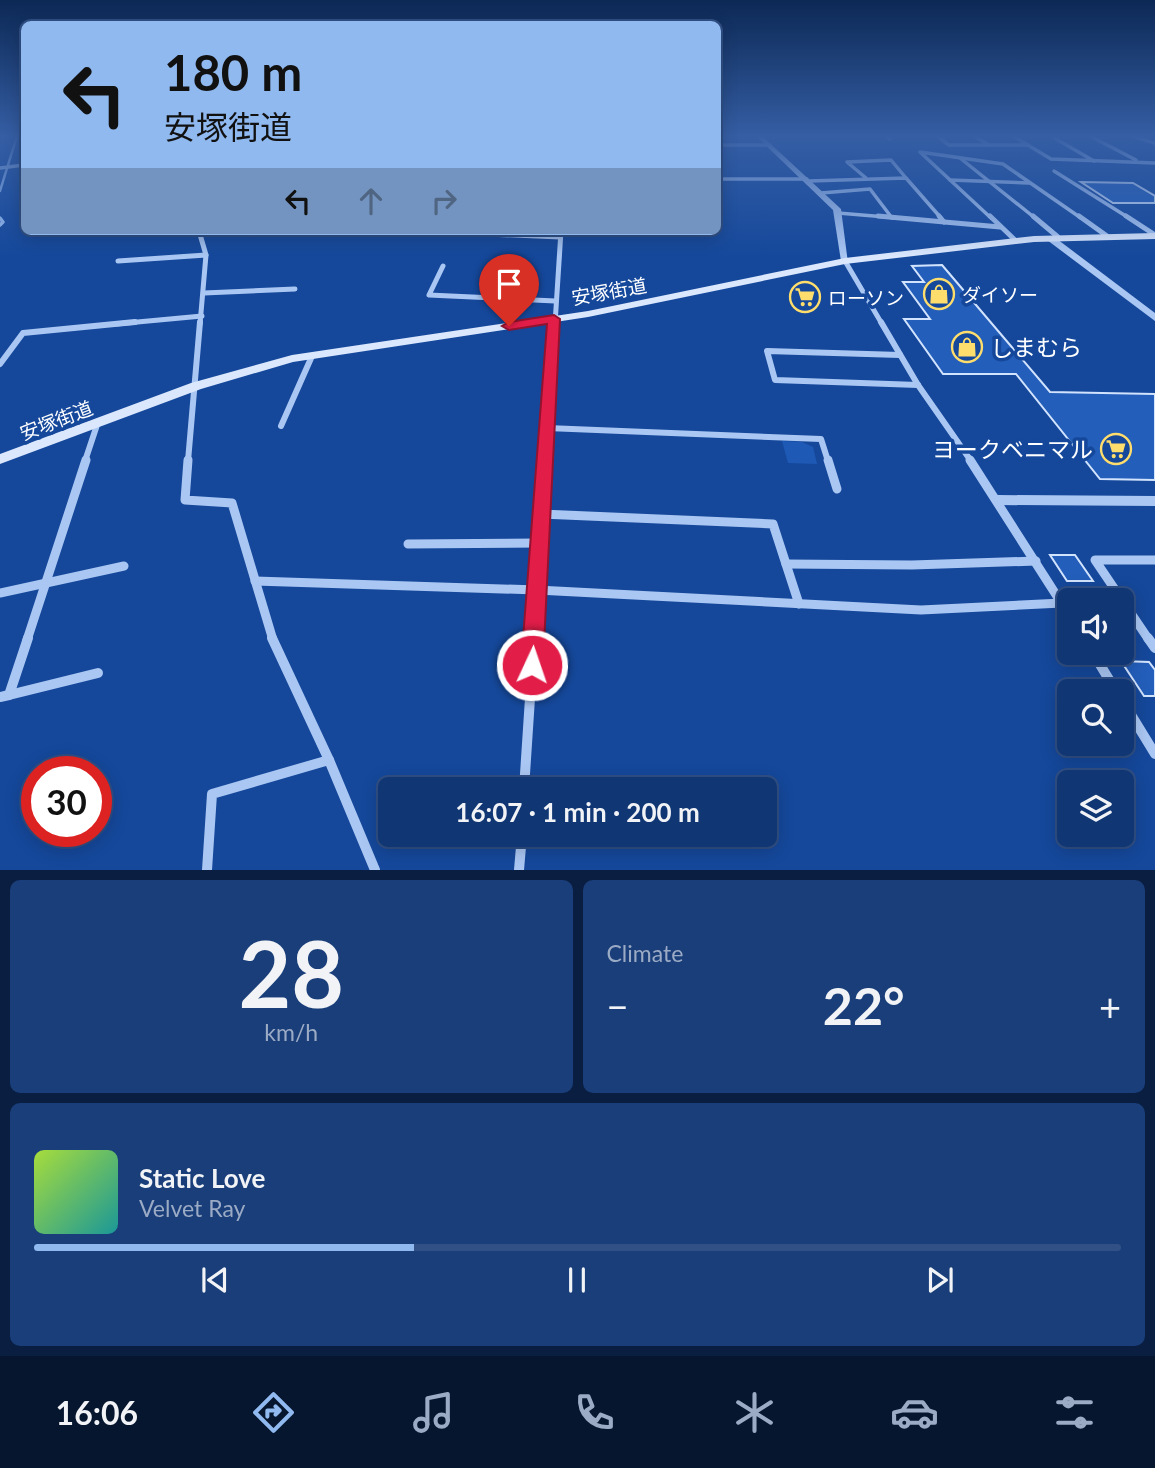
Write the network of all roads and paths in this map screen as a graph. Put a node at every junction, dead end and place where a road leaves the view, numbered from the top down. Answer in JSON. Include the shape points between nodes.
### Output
{"nodes":[{"id":1,"x":804,"y":177,"type":"edge"},
{"id":2,"x":906,"y":177,"type":"joint"},
{"id":3,"x":946,"y":177,"type":"edge"},
{"id":4,"x":983,"y":177,"type":"edge"},
{"id":5,"x":1022,"y":177,"type":"edge"},
{"id":6,"x":1061,"y":177,"type":"edge"},
{"id":7,"x":867,"y":178,"type":"joint"},
{"id":8,"x":721,"y":179,"type":"edge"},
{"id":9,"x":808,"y":180,"type":"junction"},
{"id":10,"x":950,"y":180,"type":"junction"},
{"id":11,"x":989,"y":181,"type":"junction"},
{"id":12,"x":1032,"y":183,"type":"junction"},
{"id":13,"x":821,"y":193,"type":"junction"},
{"id":14,"x":838,"y":213,"type":"junction"},
{"id":15,"x":892,"y":218,"type":"junction"},
{"id":16,"x":944,"y":222,"type":"junction"},
{"id":17,"x":1000,"y":227,"type":"junction"},
{"id":18,"x":200,"y":235,"type":"edge"},
{"id":19,"x":560,"y":235,"type":"edge"},
{"id":20,"x":1155,"y":235,"type":"edge"},
{"id":21,"x":1107,"y":236,"type":"junction"},
{"id":22,"x":1054,"y":237,"type":"junction"},
{"id":23,"x":1016,"y":241,"type":"junction"},
{"id":24,"x":206,"y":255,"type":"junction"},
{"id":25,"x":118,"y":261,"type":"dead end"},
{"id":26,"x":845,"y":261,"type":"junction"},
{"id":27,"x":443,"y":266,"type":"dead end"},
{"id":28,"x":295,"y":289,"type":"dead end"},
{"id":29,"x":204,"y":293,"type":"junction"},
{"id":30,"x":555,"y":301,"type":"junction"},
{"id":31,"x":202,"y":316,"type":"junction"},
{"id":32,"x":1155,"y":318,"type":"edge"},
{"id":33,"x":554,"y":319,"type":"junction"},
{"id":34,"x":900,"y":355,"type":"junction"},
{"id":35,"x":312,"y":356,"type":"junction"},
{"id":36,"x":0,"y":364,"type":"edge"},
{"id":37,"x":918,"y":385,"type":"junction"},
{"id":38,"x":196,"y":386,"type":"junction"},
{"id":39,"x":98,"y":422,"type":"junction"},
{"id":40,"x":281,"y":426,"type":"dead end"},
{"id":41,"x":547,"y":428,"type":"junction"},
{"id":42,"x":0,"y":459,"type":"edge"},
{"id":43,"x":837,"y":489,"type":"dead end"},
{"id":44,"x":998,"y":500,"type":"junction"},
{"id":45,"x":1155,"y":502,"type":"edge"},
{"id":46,"x":541,"y":514,"type":"junction"},
{"id":47,"x":540,"y":543,"type":"junction"},
{"id":48,"x":408,"y":544,"type":"dead end"},
{"id":49,"x":1155,"y":560,"type":"edge"},
{"id":50,"x":1036,"y":561,"type":"junction"},
{"id":51,"x":786,"y":564,"type":"junction"},
{"id":52,"x":124,"y":566,"type":"dead end"},
{"id":53,"x":255,"y":581,"type":"junction"},
{"id":54,"x":46,"y":583,"type":"junction"},
{"id":55,"x":537,"y":590,"type":"junction"},
{"id":56,"x":0,"y":593,"type":"edge"},
{"id":57,"x":1057,"y":595,"type":"edge"},
{"id":58,"x":1057,"y":603,"type":"edge"},
{"id":59,"x":799,"y":604,"type":"junction"},
{"id":60,"x":1155,"y":648,"type":"edge"},
{"id":61,"x":98,"y":673,"type":"dead end"},
{"id":62,"x":5,"y":696,"type":"edge"},
{"id":63,"x":1134,"y":720,"type":"edge"},
{"id":64,"x":1155,"y":754,"type":"edge"},
{"id":65,"x":329,"y":760,"type":"junction"},
{"id":66,"x":525,"y":777,"type":"edge"},
{"id":67,"x":521,"y":847,"type":"edge"},
{"id":68,"x":207,"y":870,"type":"edge"},
{"id":69,"x":375,"y":870,"type":"edge"},
{"id":70,"x":520,"y":870,"type":"edge"}],
"edges":[{"from":1,"to":9,"type":"street"},
{"from":2,"to":7,"type":"street"},
{"from":2,"to":16,"type":"street"},
{"from":3,"to":10,"type":"street"},
{"from":4,"to":11,"type":"street"},
{"from":5,"to":12,"type":"street"},
{"from":6,"to":20,"type":"street"},
{"from":7,"to":9,"type":"street"},
{"from":8,"to":9,"type":"street"},
{"from":9,"to":13,"type":"street"},
{"from":10,"to":11,"type":"street"},
{"from":10,"to":17,"type":"street"},
{"from":11,"to":12,"type":"street"},
{"from":11,"to":22,"type":"street"},
{"from":12,"to":21,"type":"street"},
{"from":13,"to":14,"type":"street"},
{"from":13,"to":15,"type":"street","via":[[870,189]]},
{"from":14,"to":15,"type":"street"},
{"from":14,"to":26,"type":"street"},
{"from":15,"to":16,"type":"street"},
{"from":16,"to":17,"type":"street"},
{"from":17,"to":23,"type":"street"},
{"from":18,"to":24,"type":"street"},
{"from":19,"to":30,"type":"street"},
{"from":20,"to":21,"type":"main road","name":"安塚街道"},
{"from":21,"to":22,"type":"main road","name":"安塚街道"},
{"from":22,"to":23,"type":"main road","name":"安塚街道"},
{"from":22,"to":32,"type":"street"},
{"from":23,"to":26,"type":"main road","name":"安塚街道"},
{"from":24,"to":25,"type":"street"},
{"from":24,"to":29,"type":"street"},
{"from":26,"to":33,"type":"main road","name":"安塚街道"},
{"from":26,"to":34,"type":"street"},
{"from":27,"to":30,"type":"street","via":[[429,295]]},
{"from":28,"to":29,"type":"street"},
{"from":29,"to":31,"type":"street"},
{"from":30,"to":33,"type":"street"},
{"from":31,"to":36,"type":"street","via":[[23,333]]},
{"from":31,"to":38,"type":"street"},
{"from":33,"to":35,"type":"main road","name":"安塚街道"},
{"from":33,"to":41,"type":"street"},
{"from":34,"to":37,"type":"street"},
{"from":34,"to":37,"type":"street","via":[[767,351],[775,380]]},
{"from":35,"to":38,"type":"main road","name":"安塚街道","via":[[259,366]]},
{"from":35,"to":40,"type":"street"},
{"from":37,"to":44,"type":"street"},
{"from":38,"to":39,"type":"main road","name":"安塚街道"},
{"from":38,"to":53,"type":"street","via":[[185,500],[232,503]]},
{"from":39,"to":42,"type":"main road","name":"安塚街道"},
{"from":39,"to":54,"type":"street"},
{"from":41,"to":43,"type":"street","via":[[821,439]]},
{"from":41,"to":46,"type":"street"},
{"from":44,"to":45,"type":"street"},
{"from":44,"to":50,"type":"street"},
{"from":46,"to":47,"type":"street"},
{"from":46,"to":51,"type":"street","via":[[773,524]]},
{"from":47,"to":48,"type":"street"},
{"from":47,"to":55,"type":"street"},
{"from":49,"to":60,"type":"street","via":[[1095,560]]},
{"from":50,"to":51,"type":"street"},
{"from":50,"to":57,"type":"street"},
{"from":51,"to":59,"type":"street"},
{"from":52,"to":54,"type":"street"},
{"from":53,"to":55,"type":"street"},
{"from":53,"to":65,"type":"street","via":[[276,650]]},
{"from":54,"to":56,"type":"street"},
{"from":54,"to":62,"type":"street"},
{"from":55,"to":59,"type":"street"},
{"from":55,"to":66,"type":"street"},
{"from":58,"to":59,"type":"street","via":[[921,610]]},
{"from":61,"to":62,"type":"street"},
{"from":63,"to":64,"type":"street"},
{"from":65,"to":68,"type":"street","via":[[212,794]]},
{"from":65,"to":69,"type":"street"},
{"from":67,"to":70,"type":"street"}]}
